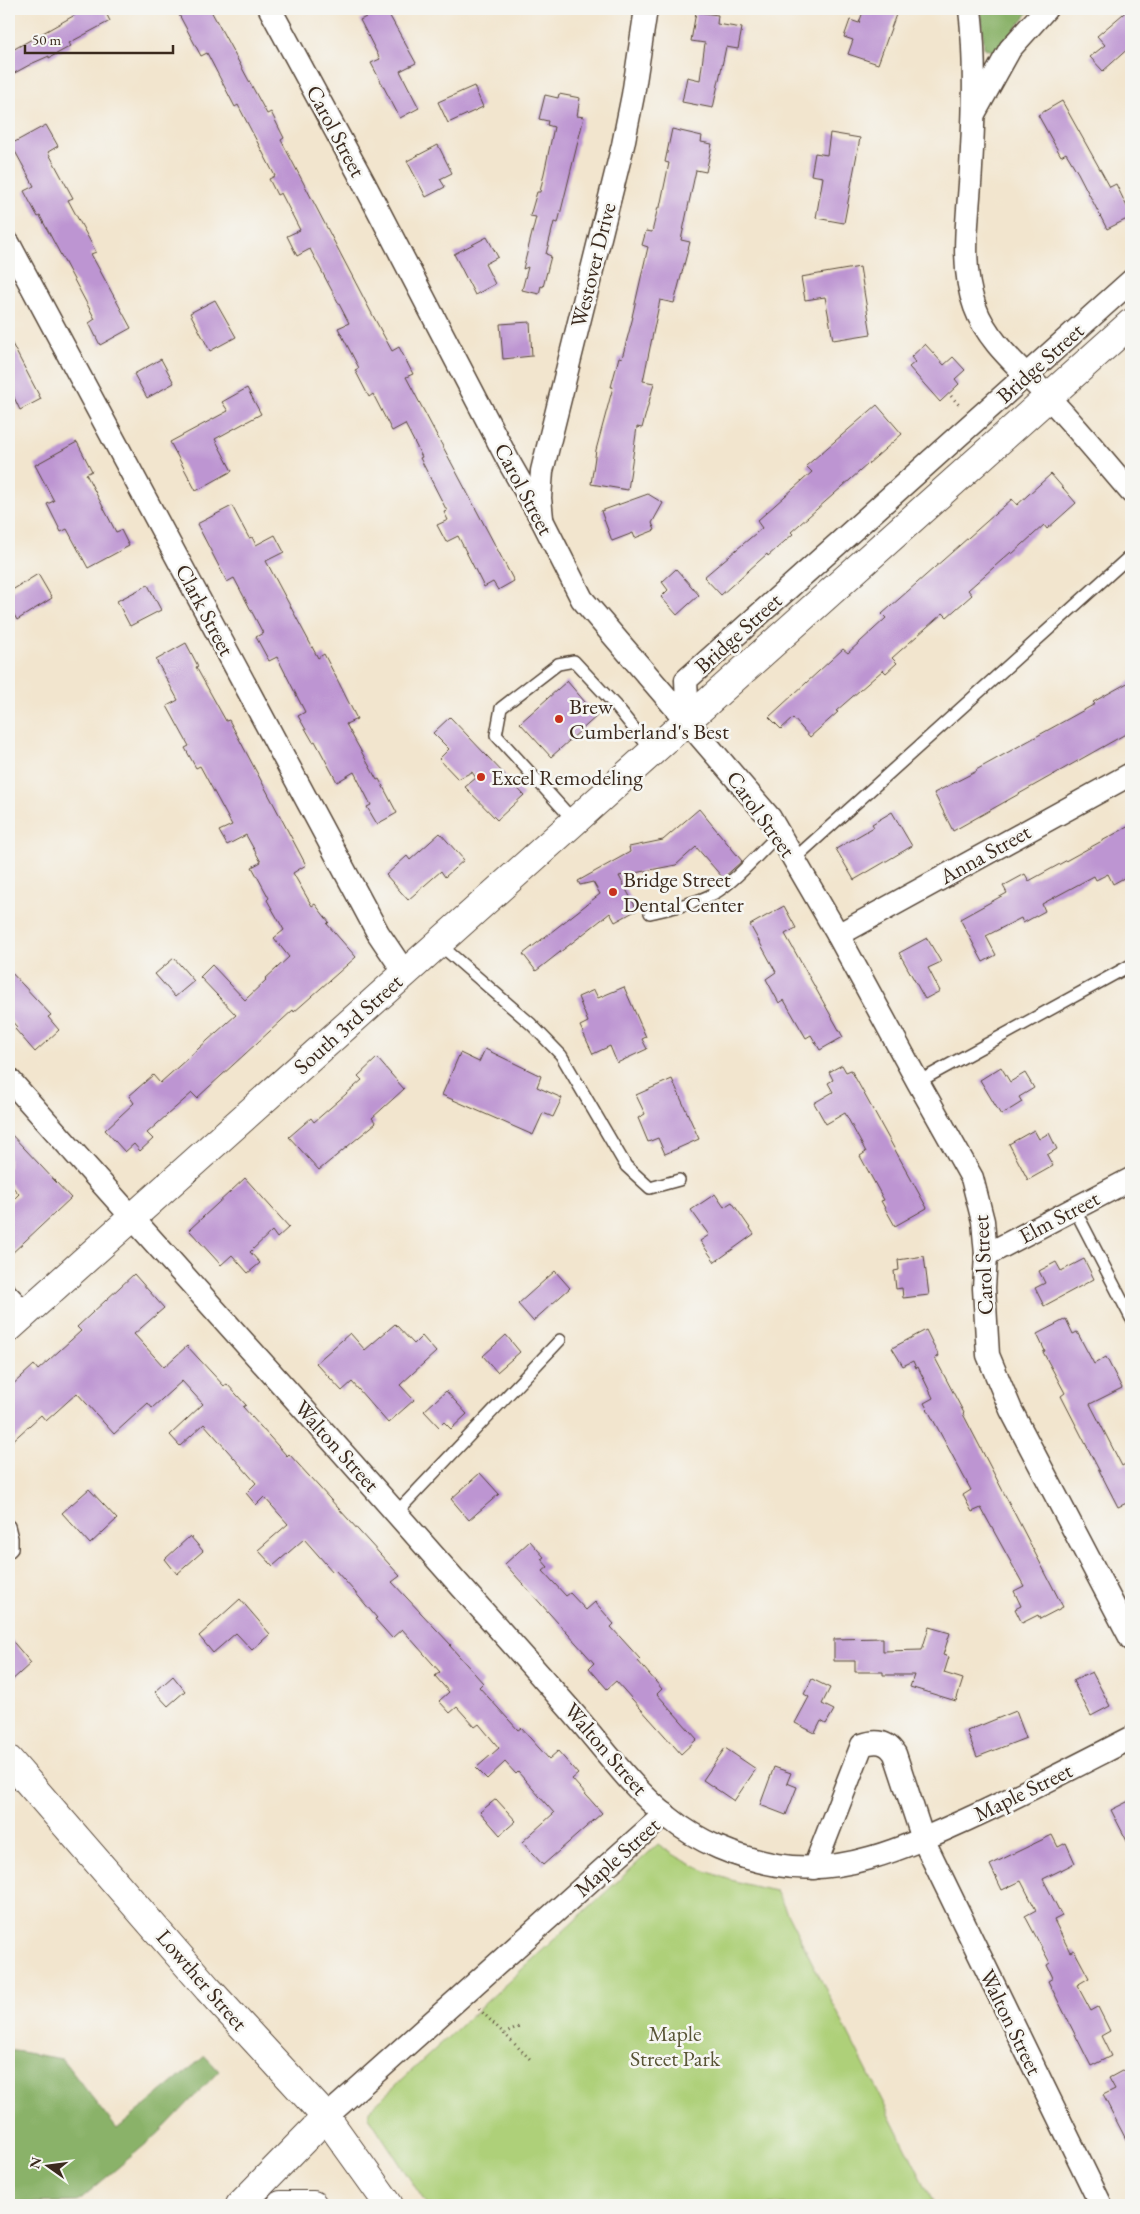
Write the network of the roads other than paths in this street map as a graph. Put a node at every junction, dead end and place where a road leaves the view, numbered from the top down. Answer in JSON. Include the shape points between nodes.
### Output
{"nodes":[{"id":1,"x":270,"y":9,"type":"edge"},
{"id":2,"x":646,"y":9,"type":"edge"},
{"id":3,"x":970,"y":9,"type":"edge"},
{"id":4,"x":1046,"y":9,"type":"edge"},
{"id":5,"x":975,"y":113,"type":"junction"},
{"id":6,"x":9,"y":244,"type":"edge"},
{"id":7,"x":1131,"y":281,"type":"edge"},
{"id":8,"x":1131,"y":323,"type":"edge"},
{"id":9,"x":1027,"y":374,"type":"junction"},
{"id":10,"x":1048,"y":397,"type":"junction"},
{"id":11,"x":1131,"y":492,"type":"edge"},
{"id":12,"x":542,"y":520,"type":"junction"},
{"id":13,"x":1131,"y":555,"type":"edge"},
{"id":14,"x":688,"y":721,"type":"junction"},
{"id":15,"x":653,"y":752,"type":"junction"},
{"id":16,"x":1131,"y":774,"type":"edge"},
{"id":17,"x":575,"y":821,"type":"junction"},
{"id":18,"x":779,"y":834,"type":"junction"},
{"id":19,"x":794,"y":859,"type":"junction"},
{"id":20,"x":650,"y":913,"type":"dead end"},
{"id":21,"x":838,"y":935,"type":"junction"},
{"id":22,"x":438,"y":943,"type":"junction"},
{"id":23,"x":1131,"y":965,"type":"edge"},
{"id":24,"x":405,"y":973,"type":"junction"},
{"id":25,"x":9,"y":1079,"type":"edge"},
{"id":26,"x":918,"y":1082,"type":"junction"},
{"id":27,"x":1131,"y":1179,"type":"edge"},
{"id":28,"x":679,"y":1180,"type":"dead end"},
{"id":29,"x":1074,"y":1208,"type":"junction"},
{"id":30,"x":131,"y":1217,"type":"junction"},
{"id":31,"x":986,"y":1255,"type":"junction"},
{"id":32,"x":9,"y":1289,"type":"edge"},
{"id":33,"x":29,"y":1310,"type":"junction"},
{"id":34,"x":1131,"y":1318,"type":"edge"},
{"id":35,"x":9,"y":1328,"type":"edge"},
{"id":36,"x":560,"y":1340,"type":"dead end"},
{"id":37,"x":396,"y":1513,"type":"junction"},
{"id":38,"x":9,"y":1526,"type":"edge"},
{"id":39,"x":9,"y":1552,"type":"edge"},
{"id":40,"x":1131,"y":1639,"type":"edge"},
{"id":41,"x":1131,"y":1738,"type":"edge"},
{"id":42,"x":9,"y":1760,"type":"edge"},
{"id":43,"x":664,"y":1814,"type":"junction"},
{"id":44,"x":923,"y":1839,"type":"junction"},
{"id":45,"x":814,"y":1868,"type":"junction"},
{"id":46,"x":326,"y":2118,"type":"junction"},
{"id":47,"x":240,"y":2205,"type":"edge"},
{"id":48,"x":281,"y":2205,"type":"edge"},
{"id":49,"x":312,"y":2205,"type":"edge"},
{"id":50,"x":389,"y":2205,"type":"edge"},
{"id":51,"x":1101,"y":2205,"type":"edge"}],
"edges":[{"from":1,"to":12,"type":"street","name":"Carol Street"},
{"from":2,"to":12,"type":"street","name":"Westover Drive","via":[[623,145],[542,471]]},
{"from":3,"to":5,"type":"street"},
{"from":4,"to":5,"type":"street","via":[[1010,49]]},
{"from":5,"to":9,"type":"street","via":[[966,261],[970,290],[975,309],[988,332]]},
{"from":6,"to":24,"type":"street","name":"Clark Street","via":[[378,933]]},
{"from":7,"to":9,"type":"street","name":"Bridge Street"},
{"from":8,"to":10,"type":"main road","name":"Bridge Street"},
{"from":9,"to":10,"type":"street"},
{"from":9,"to":14,"type":"street","name":"Bridge Street","via":[[686,680]]},
{"from":10,"to":11,"type":"street"},
{"from":10,"to":14,"type":"main road","name":"Bridge Street"},
{"from":12,"to":14,"type":"street","name":"Carol Street","via":[[582,599]]},
{"from":13,"to":19,"type":"lane"},
{"from":14,"to":15,"type":"main road","name":"South 3rd Street"},
{"from":14,"to":18,"type":"street","name":"Carol Street","via":[[756,800]]},
{"from":15,"to":17,"type":"main road","name":"South 3rd Street"},
{"from":15,"to":17,"type":"lane","via":[[615,704],[574,661],[558,664],[501,708],[496,735]]},
{"from":16,"to":21,"type":"street","name":"Anna Street"},
{"from":17,"to":22,"type":"main road","name":"South 3rd Street"},
{"from":18,"to":19,"type":"street","name":"Carol Street"},
{"from":18,"to":20,"type":"lane","via":[[714,893],[681,906]]},
{"from":19,"to":21,"type":"street","name":"Carol Street"},
{"from":21,"to":26,"type":"street","name":"Carol Street"},
{"from":22,"to":24,"type":"main road","name":"South 3rd Street"},
{"from":22,"to":28,"type":"lane","via":[[531,1024],[561,1055],[626,1166],[650,1188]]},
{"from":23,"to":26,"type":"lane"},
{"from":24,"to":30,"type":"main road","name":"South 3rd Street"},
{"from":25,"to":30,"type":"street","name":"Walton Street"},
{"from":26,"to":31,"type":"street","name":"Carol Street","via":[[972,1178],[983,1220]]},
{"from":27,"to":29,"type":"street","name":"Elm Street"},
{"from":29,"to":31,"type":"street","name":"Elm Street"},
{"from":29,"to":34,"type":"lane"},
{"from":30,"to":33,"type":"main road","name":"South 3rd Street"},
{"from":30,"to":37,"type":"street","name":"Walton Street"},
{"from":31,"to":40,"type":"street","name":"Carol Street","via":[[984,1288],[988,1355],[994,1373]]},
{"from":32,"to":33,"type":"lane"},
{"from":33,"to":35,"type":"main road","name":"South 3rd Street"},
{"from":36,"to":37,"type":"lane"},
{"from":37,"to":43,"type":"street","name":"Walton Street"},
{"from":38,"to":39,"type":"lane","via":[[12,1549]]},
{"from":41,"to":44,"type":"street","name":"Maple Street"},
{"from":42,"to":46,"type":"main road","name":"Lowther Street","via":[[208,1990]]},
{"from":43,"to":45,"type":"street","name":"Maple Street","via":[[738,1855],[778,1865]]},
{"from":43,"to":46,"type":"street","name":"Maple Street"},
{"from":44,"to":45,"type":"street","name":"Maple Street","via":[[859,1860]]},
{"from":44,"to":45,"type":"street","name":"Walton Street","via":[[895,1754],[886,1744],[872,1741],[862,1745]]},
{"from":44,"to":51,"type":"street","name":"Walton Street"},
{"from":46,"to":47,"type":"main road"},
{"from":46,"to":50,"type":"main road","name":"Lowther Street"},
{"from":48,"to":49,"type":"main road"}]}
